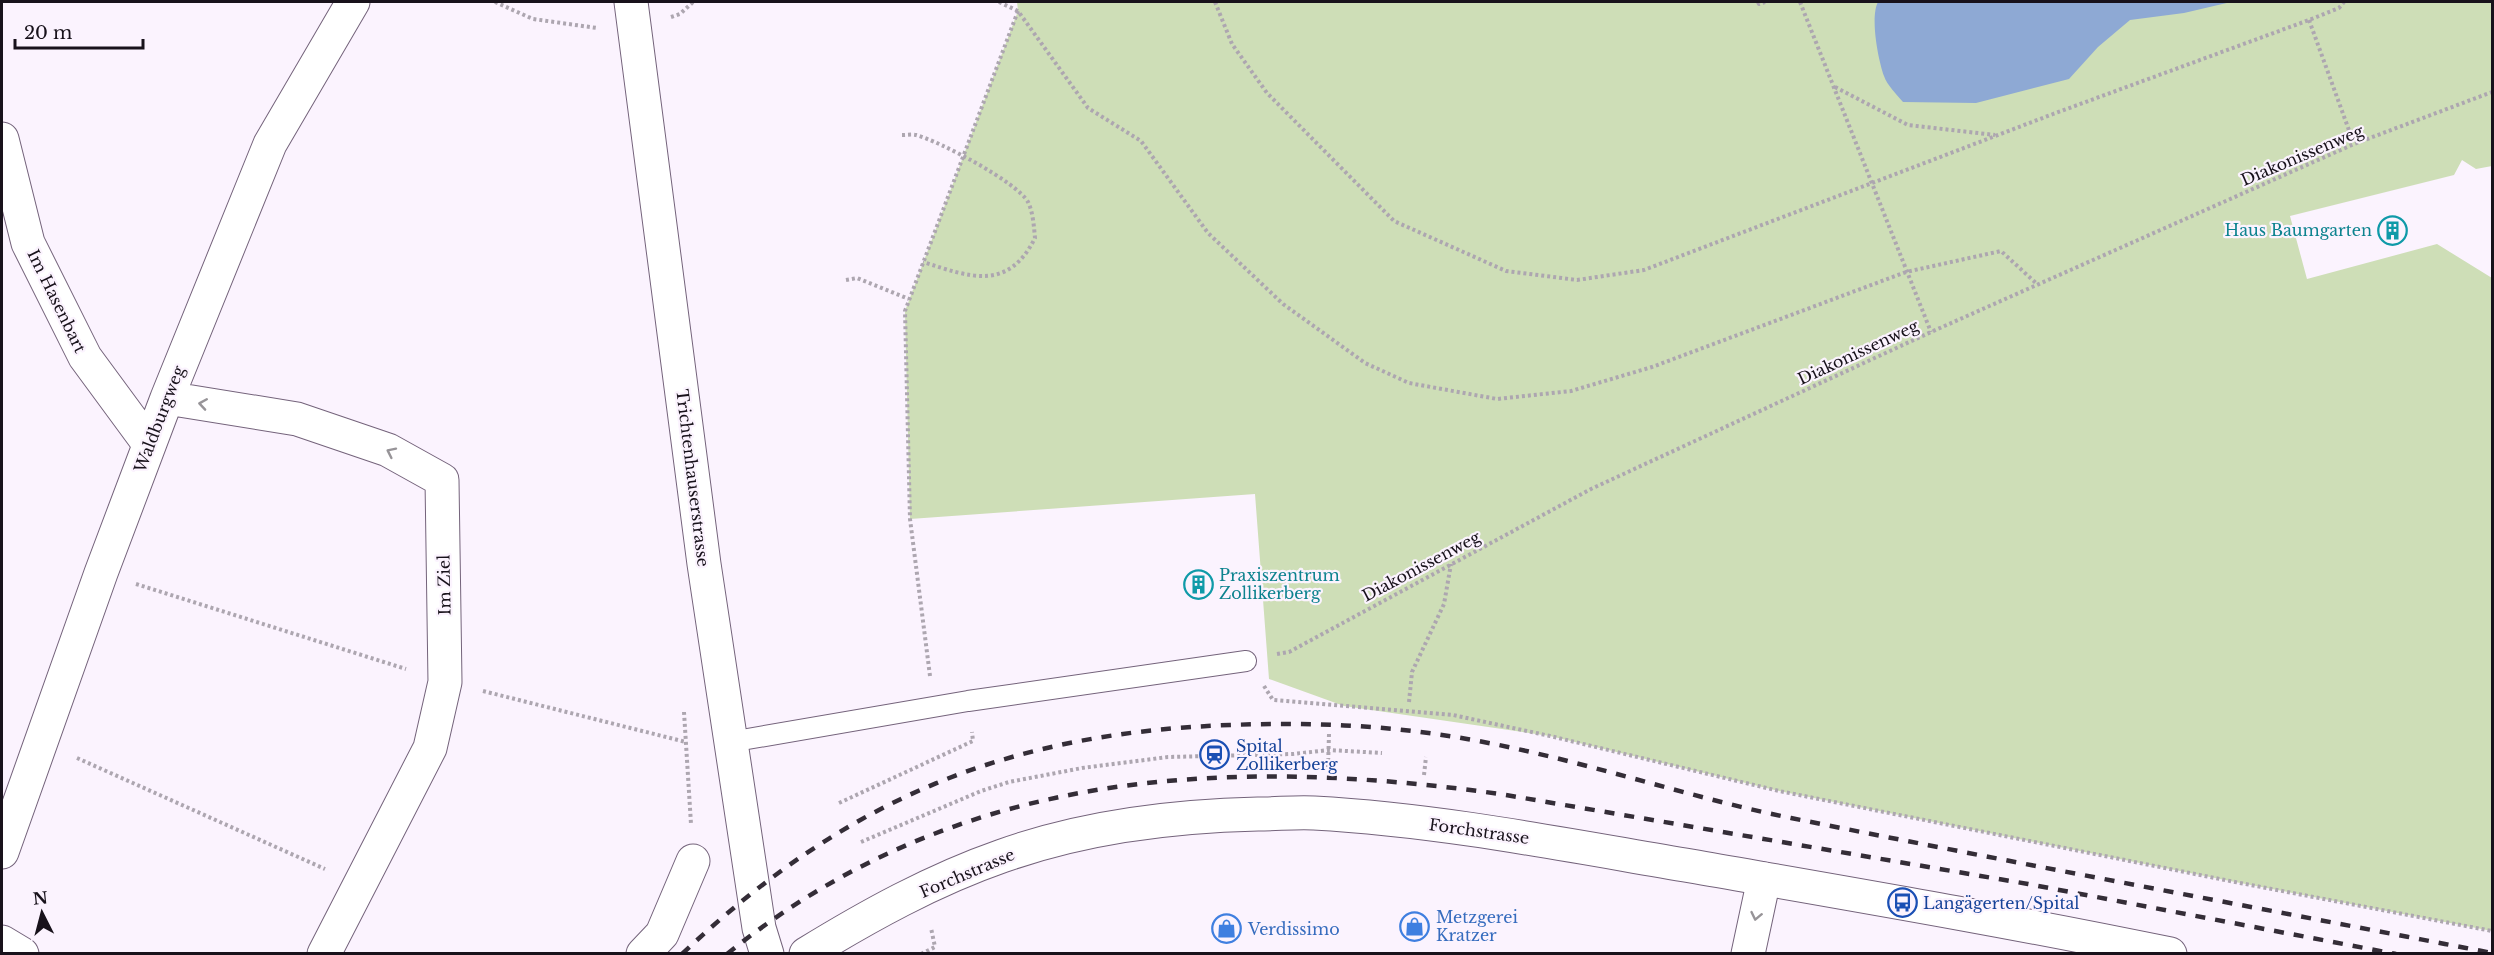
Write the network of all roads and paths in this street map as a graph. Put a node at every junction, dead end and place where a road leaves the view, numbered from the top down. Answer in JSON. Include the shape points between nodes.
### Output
{"nodes":[{"id":1,"x":353,"y":2,"type":"edge"},
{"id":2,"x":495,"y":2,"type":"edge"},
{"id":3,"x":693,"y":2,"type":"edge"},
{"id":4,"x":999,"y":2,"type":"edge"},
{"id":5,"x":1215,"y":2,"type":"edge"},
{"id":6,"x":1758,"y":2,"type":"edge"},
{"id":7,"x":1765,"y":2,"type":"edge"},
{"id":8,"x":1800,"y":2,"type":"edge"},
{"id":9,"x":2344,"y":2,"type":"edge"},
{"id":10,"x":1018,"y":11,"type":"junction"},
{"id":11,"x":632,"y":14,"type":"edge"},
{"id":12,"x":670,"y":18,"type":"dead end"},
{"id":13,"x":2309,"y":20,"type":"junction"},
{"id":14,"x":1835,"y":86,"type":"junction"},
{"id":15,"x":2493,"y":92,"type":"edge"},
{"id":16,"x":902,"y":135,"type":"dead end"},
{"id":17,"x":1998,"y":135,"type":"junction"},
{"id":18,"x":2,"y":139,"type":"edge"},
{"id":19,"x":2354,"y":144,"type":"junction"},
{"id":20,"x":964,"y":156,"type":"junction"},
{"id":21,"x":1874,"y":184,"type":"junction"},
{"id":22,"x":923,"y":262,"type":"junction"},
{"id":23,"x":1906,"y":272,"type":"junction"},
{"id":24,"x":846,"y":280,"type":"dead end"},
{"id":25,"x":2037,"y":284,"type":"junction"},
{"id":26,"x":909,"y":299,"type":"junction"},
{"id":27,"x":1931,"y":332,"type":"junction"},
{"id":28,"x":166,"y":398,"type":"junction"},
{"id":29,"x":149,"y":444,"type":"junction"},
{"id":30,"x":1451,"y":563,"type":"junction"},
{"id":31,"x":101,"y":573,"type":"junction"},
{"id":32,"x":1246,"y":661,"type":"junction"},
{"id":33,"x":445,"y":682,"type":"junction"},
{"id":34,"x":1409,"y":702,"type":"dead end"},
{"id":35,"x":934,"y":707,"type":"junction"},
{"id":36,"x":1329,"y":734,"type":"dead end"},
{"id":37,"x":974,"y":741,"type":"dead end"},
{"id":38,"x":41,"y":742,"type":"junction"},
{"id":39,"x":730,"y":742,"type":"junction"},
{"id":40,"x":1329,"y":750,"type":"junction"},
{"id":41,"x":1382,"y":753,"type":"dead end"},
{"id":42,"x":1426,"y":757,"type":"dead end"},
{"id":43,"x":1328,"y":767,"type":"dead end"},
{"id":44,"x":1424,"y":775,"type":"dead end"},
{"id":45,"x":839,"y":803,"type":"dead end"},
{"id":46,"x":861,"y":842,"type":"dead end"},
{"id":47,"x":2,"y":852,"type":"edge"},
{"id":48,"x":693,"y":861,"type":"joint"},
{"id":49,"x":1764,"y":879,"type":"junction"},
{"id":50,"x":361,"y":886,"type":"junction"},
{"id":51,"x":931,"y":926,"type":"dead end"},
{"id":52,"x":2493,"y":931,"type":"edge"},
{"id":53,"x":2,"y":942,"type":"edge"},
{"id":54,"x":22,"y":954,"type":"edge"},
{"id":55,"x":324,"y":954,"type":"edge"},
{"id":56,"x":643,"y":954,"type":"edge"},
{"id":57,"x":766,"y":954,"type":"edge"},
{"id":58,"x":806,"y":954,"type":"edge"},
{"id":59,"x":921,"y":954,"type":"edge"},
{"id":60,"x":1748,"y":954,"type":"edge"},
{"id":61,"x":2170,"y":954,"type":"edge"}],
"edges":[{"from":1,"to":28,"type":"street","name":"Waldburgweg","via":[[270,144]]},
{"from":2,"to":11,"type":"path","via":[[533,19],[594,28]]},
{"from":3,"to":12,"type":"path"},
{"from":4,"to":10,"type":"path"},
{"from":5,"to":21,"type":"path","via":[[1232,44],[1267,93],[1394,221],[1506,271],[1577,280],[1644,270]]},
{"from":6,"to":7,"type":"path"},
{"from":8,"to":14,"type":"path"},
{"from":9,"to":13,"type":"path","via":[[2339,8]]},
{"from":10,"to":20,"type":"path"},
{"from":10,"to":23,"type":"path","via":[[1088,108],[1141,141],[1208,233],[1283,304],[1365,363],[1409,383],[1497,399],[1571,391],[1652,367]]},
{"from":11,"to":39,"type":"street","name":"Trichtenhauserstrasse"},
{"from":13,"to":17,"type":"path"},
{"from":13,"to":19,"type":"path"},
{"from":14,"to":17,"type":"path","via":[[1908,125]]},
{"from":14,"to":21,"type":"path"},
{"from":15,"to":19,"type":"path","name":"Diakonissenweg"},
{"from":16,"to":20,"type":"path","via":[[914,134]]},
{"from":17,"to":21,"type":"path"},
{"from":18,"to":29,"type":"street","name":"Im Hasenbart","via":[[28,243],[85,357]]},
{"from":19,"to":25,"type":"path","name":"Diakonissenweg"},
{"from":20,"to":22,"type":"path"},
{"from":20,"to":22,"type":"path","via":[[1027,200],[1035,238],[1020,263],[1004,274],[956,274]]},
{"from":21,"to":23,"type":"path"},
{"from":22,"to":26,"type":"path"},
{"from":23,"to":25,"type":"path","via":[[2001,250]]},
{"from":23,"to":27,"type":"path"},
{"from":24,"to":26,"type":"path","via":[[857,278]]},
{"from":25,"to":27,"type":"path","name":"Diakonissenweg"},
{"from":26,"to":35,"type":"path","via":[[905,311],[910,519]]},
{"from":27,"to":30,"type":"path","name":"Diakonissenweg","via":[[1591,489]]},
{"from":28,"to":29,"type":"street","name":"Waldburgweg"},
{"from":33,"to":28,"type":"street","name":"Im Ziel","one_way":true,"via":[[442,480],[388,450],[297,419]]},
{"from":29,"to":31,"type":"street","name":"Waldburgweg"},
{"from":30,"to":32,"type":"path","name":"Diakonissenweg","via":[[1289,652]]},
{"from":30,"to":34,"type":"path","via":[[1444,604],[1412,672]]},
{"from":31,"to":33,"type":"path"},
{"from":31,"to":38,"type":"street","name":"Waldburgweg"},
{"from":32,"to":35,"type":"lane"},
{"from":32,"to":52,"type":"path","via":[[1273,700],[1453,716],[1779,791]]},
{"from":33,"to":48,"type":"path","via":[[686,742]]},
{"from":33,"to":50,"type":"street","name":"Im Ziel","via":[[430,748]]},
{"from":35,"to":39,"type":"lane"},
{"from":36,"to":40,"type":"path"},
{"from":37,"to":45,"type":"path"},
{"from":38,"to":47,"type":"street","name":"Waldburgweg"},
{"from":38,"to":50,"type":"path"},
{"from":39,"to":57,"type":"street","name":"Trichtenhauserstrasse"},
{"from":40,"to":41,"type":"path"},
{"from":40,"to":43,"type":"path"},
{"from":40,"to":46,"type":"path","via":[[1168,757],[1009,782],[927,812]]},
{"from":42,"to":44,"type":"path"},
{"from":48,"to":56,"type":"street","via":[[662,934]]},
{"from":49,"to":58,"type":"street","name":"Forchstrasse","via":[[1500,833],[1397,820],[1311,813],[1204,816],[1077,834],[1001,856],[861,920]]},
{"from":49,"to":60,"type":"street","one_way":true},
{"from":49,"to":61,"type":"street","name":"Forchstrasse","via":[[2021,923]]},
{"from":50,"to":55,"type":"street","name":"Im Ziel"},
{"from":51,"to":59,"type":"path","via":[[935,947]]},
{"from":53,"to":54,"type":"street"}]}
